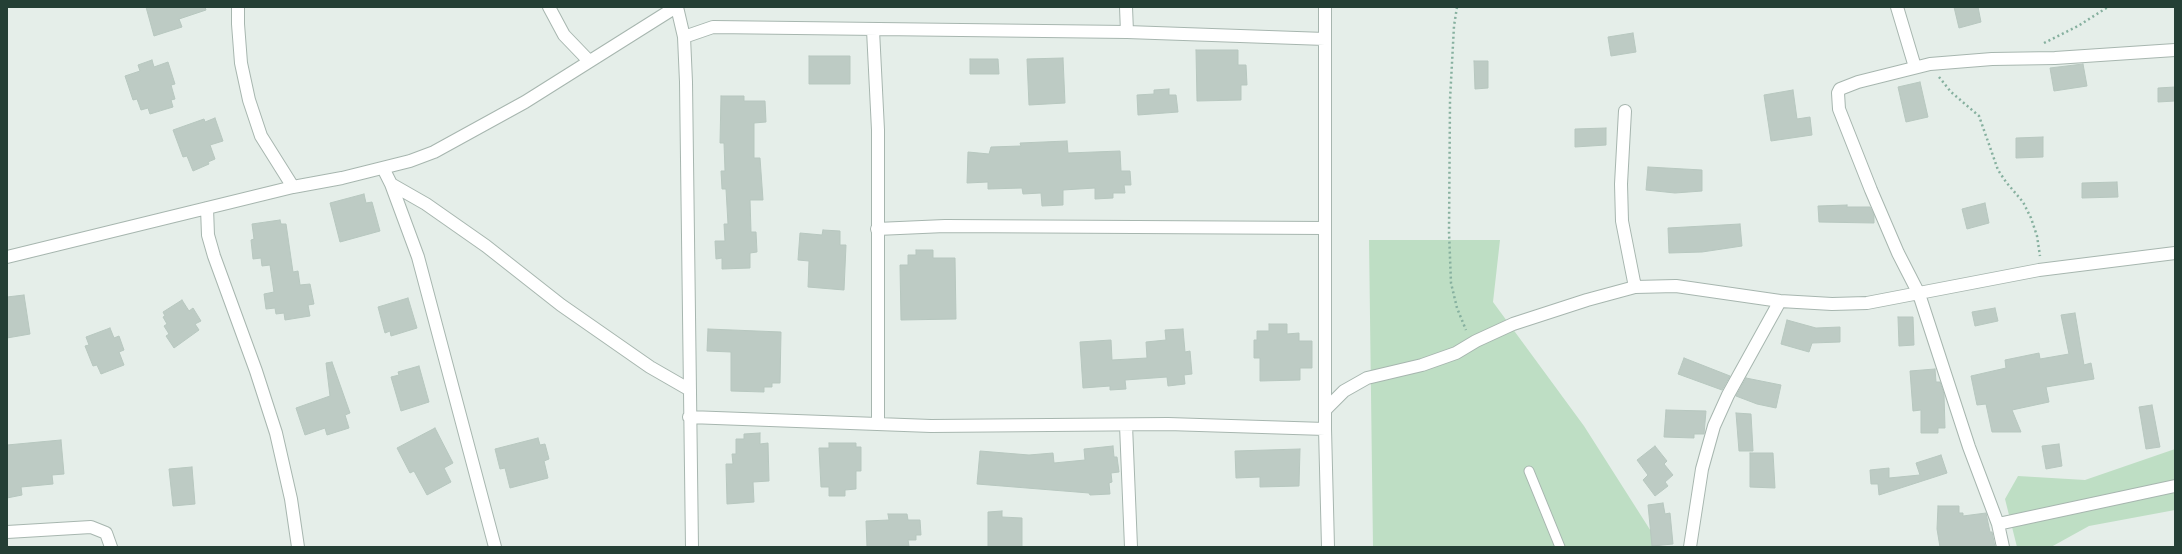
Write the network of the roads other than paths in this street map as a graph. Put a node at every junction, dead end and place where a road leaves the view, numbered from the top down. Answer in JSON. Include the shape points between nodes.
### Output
{"nodes":[{"id":1,"x":238,"y":7,"type":"edge"},
{"id":2,"x":549,"y":7,"type":"edge"},
{"id":3,"x":676,"y":7,"type":"edge"},
{"id":4,"x":1126,"y":7,"type":"edge"},
{"id":5,"x":1325,"y":7,"type":"edge"},
{"id":6,"x":1897,"y":7,"type":"edge"},
{"id":7,"x":873,"y":30,"type":"junction"},
{"id":8,"x":1127,"y":32,"type":"junction"},
{"id":9,"x":684,"y":37,"type":"junction"},
{"id":10,"x":1326,"y":39,"type":"junction"},
{"id":11,"x":2175,"y":50,"type":"edge"},
{"id":12,"x":590,"y":61,"type":"junction"},
{"id":13,"x":1915,"y":67,"type":"junction"},
{"id":14,"x":1626,"y":111,"type":"dead end"},
{"id":15,"x":383,"y":168,"type":"junction"},
{"id":16,"x":391,"y":184,"type":"junction"},
{"id":17,"x":293,"y":187,"type":"junction"},
{"id":18,"x":207,"y":208,"type":"junction"},
{"id":19,"x":877,"y":228,"type":"junction"},
{"id":20,"x":1325,"y":228,"type":"junction"},
{"id":21,"x":2175,"y":253,"type":"edge"},
{"id":22,"x":7,"y":257,"type":"edge"},
{"id":23,"x":1635,"y":287,"type":"junction"},
{"id":24,"x":1919,"y":294,"type":"junction"},
{"id":25,"x":1780,"y":301,"type":"junction"},
{"id":26,"x":690,"y":390,"type":"junction"},
{"id":27,"x":1325,"y":410,"type":"junction"},
{"id":28,"x":689,"y":417,"type":"junction"},
{"id":29,"x":878,"y":424,"type":"junction"},
{"id":30,"x":1126,"y":425,"type":"junction"},
{"id":31,"x":1325,"y":429,"type":"junction"},
{"id":32,"x":1529,"y":471,"type":"dead end"},
{"id":33,"x":2175,"y":486,"type":"edge"},
{"id":34,"x":1998,"y":524,"type":"junction"},
{"id":35,"x":7,"y":532,"type":"edge"},
{"id":36,"x":111,"y":547,"type":"edge"},
{"id":37,"x":298,"y":547,"type":"edge"},
{"id":38,"x":495,"y":547,"type":"edge"},
{"id":39,"x":692,"y":547,"type":"edge"},
{"id":40,"x":1131,"y":547,"type":"edge"},
{"id":41,"x":1328,"y":547,"type":"edge"},
{"id":42,"x":1560,"y":547,"type":"edge"},
{"id":43,"x":1690,"y":547,"type":"edge"},
{"id":44,"x":2003,"y":547,"type":"edge"}],
"edges":[{"from":1,"to":17,"type":"street","via":[[241,63],[249,100],[261,136]]},
{"from":2,"to":12,"type":"street","via":[[564,35]]},
{"from":3,"to":9,"type":"street"},
{"from":3,"to":12,"type":"street"},
{"from":4,"to":8,"type":"street"},
{"from":5,"to":10,"type":"street"},
{"from":6,"to":13,"type":"street"},
{"from":7,"to":8,"type":"street"},
{"from":7,"to":9,"type":"street","via":[[714,27]]},
{"from":7,"to":19,"type":"street","via":[[878,130]]},
{"from":8,"to":10,"type":"street"},
{"from":9,"to":26,"type":"street"},
{"from":10,"to":20,"type":"street"},
{"from":11,"to":13,"type":"street","via":[[2055,58],[1992,59]]},
{"from":12,"to":15,"type":"street","via":[[459,140],[410,162]]},
{"from":13,"to":24,"type":"street","via":[[1840,89],[1837,98],[1874,197]]},
{"from":14,"to":23,"type":"street","via":[[1621,184],[1622,221]]},
{"from":15,"to":16,"type":"street"},
{"from":15,"to":17,"type":"street"},
{"from":16,"to":26,"type":"street","via":[[426,204],[486,246],[561,305],[650,367]]},
{"from":16,"to":38,"type":"street","via":[[418,257]]},
{"from":17,"to":18,"type":"street"},
{"from":18,"to":22,"type":"street"},
{"from":18,"to":37,"type":"street","via":[[210,242],[276,433],[291,499]]},
{"from":19,"to":20,"type":"street"},
{"from":19,"to":29,"type":"street"},
{"from":20,"to":27,"type":"street"},
{"from":21,"to":24,"type":"street","via":[[2040,270]]},
{"from":23,"to":25,"type":"street","via":[[1676,286]]},
{"from":23,"to":27,"type":"street","via":[[1542,314],[1476,340],[1456,353],[1422,365],[1357,382]]},
{"from":24,"to":25,"type":"street","via":[[1867,303]]},
{"from":24,"to":34,"type":"street","via":[[1969,447]]},
{"from":25,"to":43,"type":"street","via":[[1728,395],[1714,426],[1702,469]]},
{"from":26,"to":28,"type":"street"},
{"from":27,"to":31,"type":"street"},
{"from":28,"to":29,"type":"street"},
{"from":28,"to":39,"type":"street"},
{"from":29,"to":30,"type":"street"},
{"from":30,"to":31,"type":"street"},
{"from":30,"to":40,"type":"street"},
{"from":31,"to":41,"type":"street"},
{"from":32,"to":42,"type":"lane"},
{"from":33,"to":34,"type":"street"},
{"from":34,"to":44,"type":"street"},
{"from":35,"to":36,"type":"street","via":[[91,527],[106,533]]}]}
